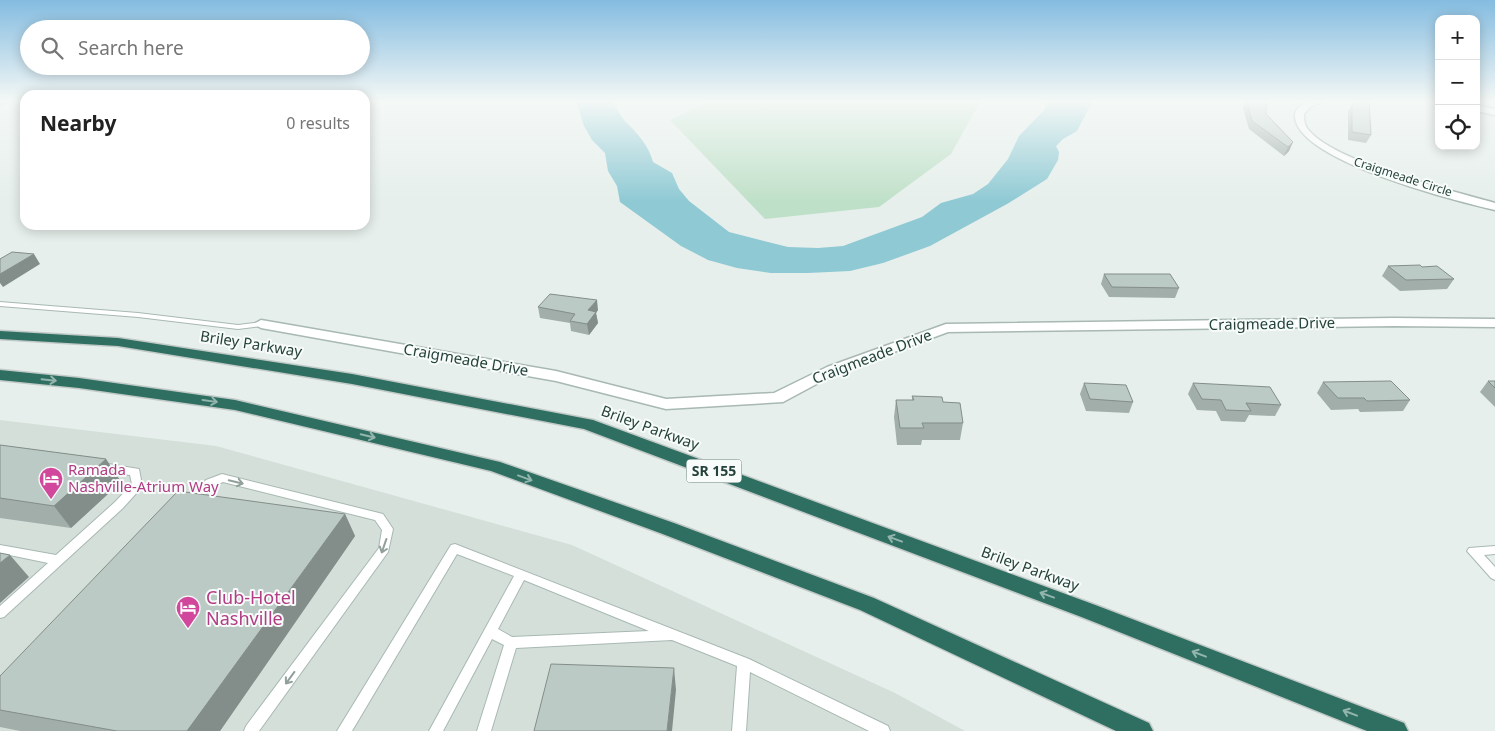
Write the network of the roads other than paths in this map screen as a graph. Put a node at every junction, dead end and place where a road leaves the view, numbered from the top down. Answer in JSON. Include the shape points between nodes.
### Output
{"nodes":[{"id":1,"x":1308,"y":134,"type":"edge"},
{"id":2,"x":1495,"y":207,"type":"edge"},
{"id":3,"x":0,"y":304,"type":"edge"},
{"id":4,"x":1495,"y":323,"type":"edge"},
{"id":5,"x":261,"y":324,"type":"joint"},
{"id":6,"x":0,"y":335,"type":"edge"},
{"id":7,"x":0,"y":375,"type":"edge"},
{"id":8,"x":87,"y":465,"type":"edge"},
{"id":9,"x":183,"y":511,"type":"edge"},
{"id":10,"x":0,"y":549,"type":"edge"},
{"id":11,"x":1495,"y":550,"type":"edge"},
{"id":12,"x":58,"y":560,"type":"junction"},
{"id":13,"x":521,"y":574,"type":"junction"},
{"id":14,"x":1495,"y":575,"type":"edge"},
{"id":15,"x":0,"y":613,"type":"edge"},
{"id":16,"x":490,"y":632,"type":"junction"},
{"id":17,"x":674,"y":635,"type":"junction"},
{"id":18,"x":511,"y":644,"type":"junction"},
{"id":19,"x":744,"y":662,"type":"junction"},
{"id":20,"x":251,"y":731,"type":"edge"},
{"id":21,"x":344,"y":731,"type":"edge"},
{"id":22,"x":436,"y":731,"type":"edge"},
{"id":23,"x":484,"y":731,"type":"edge"},
{"id":24,"x":739,"y":731,"type":"edge"},
{"id":25,"x":883,"y":731,"type":"edge"},
{"id":26,"x":1141,"y":731,"type":"edge"},
{"id":27,"x":1396,"y":731,"type":"edge"}],
"edges":[{"from":1,"to":2,"type":"street","name":"Craigmeade Circle","via":[[1319,144],[1350,160]]},
{"from":3,"to":5,"type":"lane","via":[[238,327]]},
{"from":4,"to":5,"type":"street","name":"Craigmeade Drive","via":[[946,328],[832,370],[776,398],[666,404],[556,376]]},
{"from":27,"to":6,"type":"highway","name":"Briley Parkway","number":"SR 155","one_way":true,"via":[[1091,612],[587,424],[352,379],[118,342]]},
{"from":7,"to":26,"type":"highway","one_way":true,"via":[[235,405],[494,466],[867,604]]},
{"from":8,"to":12,"type":"lane","via":[[135,472],[137,485]]},
{"from":9,"to":20,"type":"lane","one_way":true,"via":[[210,483],[222,478],[379,517],[388,529],[384,549]]},
{"from":10,"to":12,"type":"lane"},
{"from":11,"to":14,"type":"lane","via":[[1473,551]]},
{"from":12,"to":15,"type":"lane"},
{"from":13,"to":16,"type":"lane"},
{"from":13,"to":17,"type":"lane"},
{"from":13,"to":21,"type":"lane","via":[[455,548]]},
{"from":16,"to":18,"type":"lane"},
{"from":16,"to":22,"type":"lane"},
{"from":17,"to":18,"type":"lane"},
{"from":17,"to":19,"type":"lane"},
{"from":18,"to":23,"type":"lane"},
{"from":19,"to":24,"type":"lane"},
{"from":19,"to":25,"type":"lane"}]}
